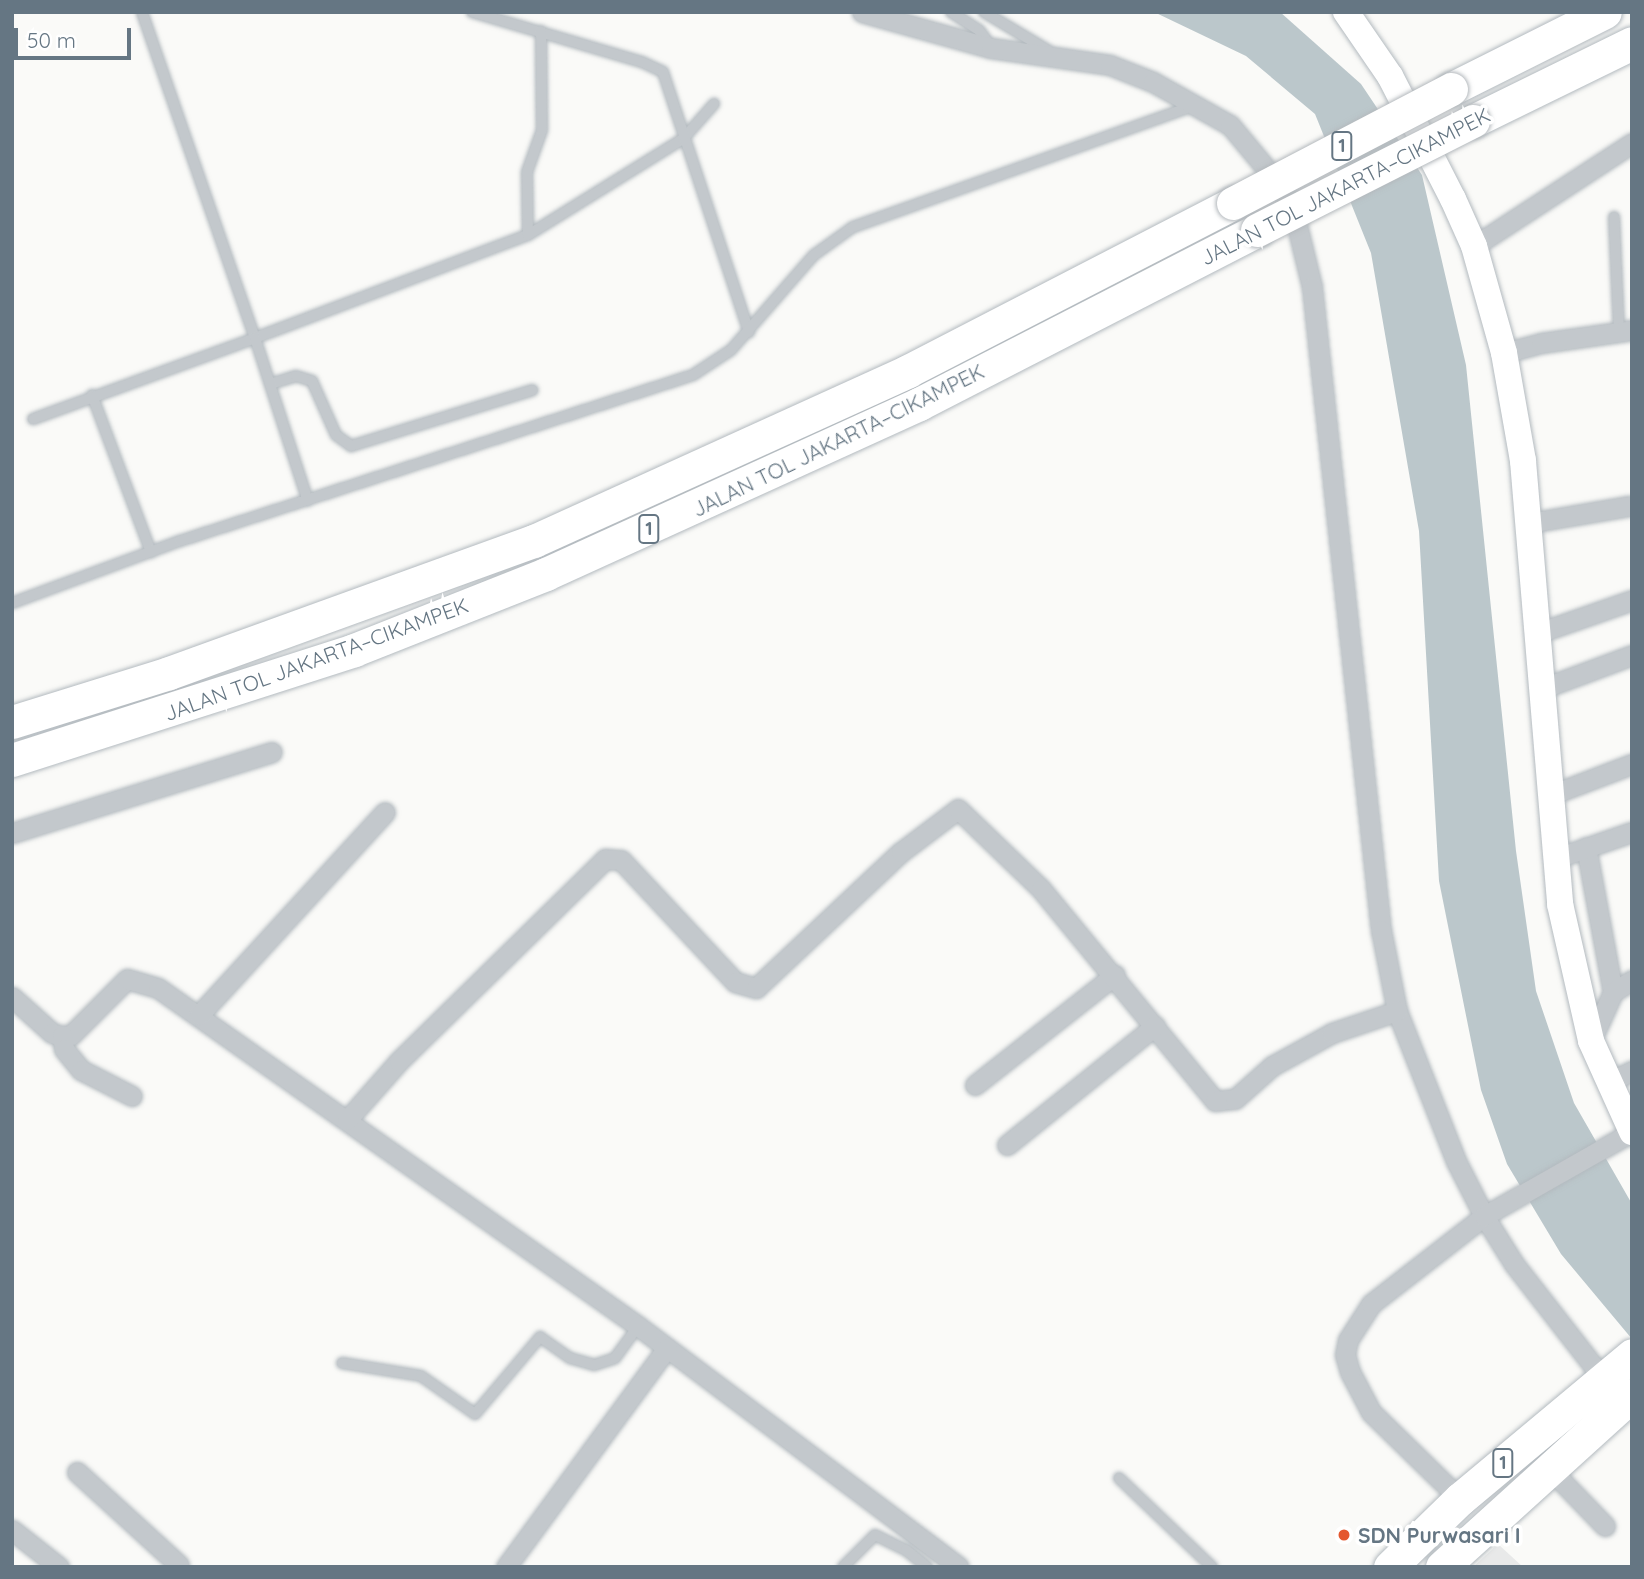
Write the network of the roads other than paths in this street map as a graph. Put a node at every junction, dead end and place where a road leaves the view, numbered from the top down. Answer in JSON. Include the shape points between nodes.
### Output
{"nodes":[{"id":1,"x":142,"y":12,"type":"edge"},
{"id":2,"x":472,"y":12,"type":"edge"},
{"id":3,"x":862,"y":12,"type":"edge"},
{"id":4,"x":951,"y":12,"type":"edge"},
{"id":5,"x":984,"y":12,"type":"edge"},
{"id":6,"x":1346,"y":12,"type":"edge"},
{"id":7,"x":1579,"y":12,"type":"edge"},
{"id":8,"x":1605,"y":12,"type":"edge"},
{"id":9,"x":541,"y":31,"type":"junction"},
{"id":10,"x":1632,"y":43,"type":"edge"},
{"id":11,"x":991,"y":48,"type":"junction"},
{"id":12,"x":1519,"y":57,"type":"junction"},
{"id":13,"x":1062,"y":59,"type":"junction"},
{"id":14,"x":714,"y":104,"type":"dead end"},
{"id":15,"x":1197,"y":105,"type":"junction"},
{"id":16,"x":683,"y":139,"type":"junction"},
{"id":17,"x":1632,"y":143,"type":"edge"},
{"id":18,"x":1614,"y":217,"type":"dead end"},
{"id":19,"x":527,"y":235,"type":"junction"},
{"id":20,"x":1474,"y":246,"type":"junction"},
{"id":21,"x":749,"y":332,"type":"junction"},
{"id":22,"x":1625,"y":332,"type":"edge"},
{"id":23,"x":254,"y":338,"type":"junction"},
{"id":24,"x":1504,"y":353,"type":"junction"},
{"id":25,"x":270,"y":384,"type":"junction"},
{"id":26,"x":533,"y":390,"type":"dead end"},
{"id":27,"x":92,"y":395,"type":"junction"},
{"id":28,"x":33,"y":419,"type":"dead end"},
{"id":29,"x":308,"y":500,"type":"junction"},
{"id":30,"x":1630,"y":506,"type":"edge"},
{"id":31,"x":1529,"y":523,"type":"junction"},
{"id":32,"x":152,"y":552,"type":"junction"},
{"id":33,"x":1632,"y":600,"type":"edge"},
{"id":34,"x":12,"y":603,"type":"edge"},
{"id":35,"x":1538,"y":633,"type":"junction"},
{"id":36,"x":1632,"y":655,"type":"edge"},
{"id":37,"x":1541,"y":688,"type":"junction"},
{"id":38,"x":12,"y":722,"type":"edge"},
{"id":39,"x":272,"y":752,"type":"dead end"},
{"id":40,"x":12,"y":760,"type":"edge"},
{"id":41,"x":1632,"y":764,"type":"edge"},
{"id":42,"x":1548,"y":796,"type":"junction"},
{"id":43,"x":385,"y":812,"type":"dead end"},
{"id":44,"x":12,"y":832,"type":"edge"},
{"id":45,"x":1632,"y":832,"type":"edge"},
{"id":46,"x":1586,"y":847,"type":"junction"},
{"id":47,"x":1554,"y":859,"type":"junction"},
{"id":48,"x":1115,"y":975,"type":"junction"},
{"id":49,"x":1632,"y":980,"type":"edge"},
{"id":50,"x":1613,"y":992,"type":"junction"},
{"id":51,"x":12,"y":997,"type":"edge"},
{"id":52,"x":1397,"y":1011,"type":"junction"},
{"id":53,"x":199,"y":1015,"type":"junction"},
{"id":54,"x":1155,"y":1026,"type":"junction"},
{"id":55,"x":62,"y":1036,"type":"junction"},
{"id":56,"x":1591,"y":1041,"type":"junction"},
{"id":57,"x":1632,"y":1071,"type":"edge"},
{"id":58,"x":1608,"y":1083,"type":"junction"},
{"id":59,"x":975,"y":1085,"type":"dead end"},
{"id":60,"x":132,"y":1096,"type":"dead end"},
{"id":61,"x":347,"y":1120,"type":"junction"},
{"id":62,"x":1630,"y":1126,"type":"edge"},
{"id":63,"x":1007,"y":1145,"type":"dead end"},
{"id":64,"x":1484,"y":1216,"type":"junction"},
{"id":65,"x":638,"y":1326,"type":"junction"},
{"id":66,"x":667,"y":1348,"type":"junction"},
{"id":67,"x":342,"y":1363,"type":"dead end"},
{"id":68,"x":1623,"y":1385,"type":"edge"},
{"id":69,"x":1548,"y":1467,"type":"junction"},
{"id":70,"x":77,"y":1472,"type":"dead end"},
{"id":71,"x":1119,"y":1478,"type":"dead end"},
{"id":72,"x":1460,"y":1499,"type":"junction"},
{"id":73,"x":1605,"y":1526,"type":"dead end"},
{"id":74,"x":12,"y":1530,"type":"edge"},
{"id":75,"x":179,"y":1566,"type":"edge"},
{"id":76,"x":59,"y":1567,"type":"edge"},
{"id":77,"x":506,"y":1567,"type":"edge"},
{"id":78,"x":843,"y":1567,"type":"edge"},
{"id":79,"x":927,"y":1567,"type":"edge"},
{"id":80,"x":959,"y":1567,"type":"edge"},
{"id":81,"x":1212,"y":1567,"type":"edge"},
{"id":82,"x":1390,"y":1567,"type":"edge"},
{"id":83,"x":1442,"y":1567,"type":"edge"}],
"edges":[{"from":1,"to":23,"type":"lane"},
{"from":2,"to":9,"type":"lane"},
{"from":3,"to":11,"type":"street"},
{"from":4,"to":11,"type":"lane","via":[[979,30]]},
{"from":5,"to":13,"type":"lane"},
{"from":6,"to":20,"type":"street","via":[[1390,76]]},
{"from":7,"to":12,"type":"highway"},
{"from":8,"to":12,"type":"highway","name":"JALAN TOL JAKARTA–CIKAMPEK","number":"1"},
{"from":9,"to":16,"type":"lane","via":[[663,72]]},
{"from":9,"to":19,"type":"lane","via":[[542,130],[527,172]]},
{"from":10,"to":40,"type":"highway","name":"JALAN TOL JAKARTA–CIKAMPEK","number":"1","bridge":true,"via":[[919,404],[546,575],[354,650]]},
{"from":11,"to":13,"type":"street"},
{"from":12,"to":38,"type":"highway","name":"JALAN TOL JAKARTA–CIKAMPEK","number":"1","bridge":true,"via":[[908,372],[534,541],[169,673]]},
{"from":13,"to":15,"type":"street","via":[[1110,65]]},
{"from":14,"to":16,"type":"lane"},
{"from":15,"to":21,"type":"lane","via":[[871,218],[814,255]]},
{"from":15,"to":52,"type":"street","via":[[1230,125],[1260,156],[1293,209],[1306,255],[1381,930]]},
{"from":16,"to":19,"type":"lane"},
{"from":16,"to":21,"type":"lane"},
{"from":17,"to":20,"type":"street"},
{"from":18,"to":22,"type":"lane"},
{"from":19,"to":23,"type":"lane"},
{"from":20,"to":24,"type":"street"},
{"from":21,"to":29,"type":"lane","via":[[710,367],[694,375]]},
{"from":22,"to":24,"type":"street","via":[[1573,337]]},
{"from":23,"to":25,"type":"lane"},
{"from":23,"to":27,"type":"lane"},
{"from":24,"to":31,"type":"street"},
{"from":25,"to":26,"type":"lane","via":[[300,376],[312,381],[335,435],[351,446]]},
{"from":25,"to":29,"type":"lane"},
{"from":27,"to":28,"type":"lane"},
{"from":27,"to":32,"type":"lane"},
{"from":29,"to":32,"type":"lane"},
{"from":30,"to":31,"type":"street"},
{"from":31,"to":35,"type":"street"},
{"from":32,"to":34,"type":"lane"},
{"from":33,"to":35,"type":"street"},
{"from":35,"to":37,"type":"street"},
{"from":36,"to":37,"type":"street"},
{"from":37,"to":42,"type":"street"},
{"from":39,"to":44,"type":"street"},
{"from":41,"to":42,"type":"street"},
{"from":42,"to":47,"type":"street"},
{"from":43,"to":53,"type":"street"},
{"from":45,"to":46,"type":"street"},
{"from":46,"to":47,"type":"street"},
{"from":46,"to":50,"type":"street"},
{"from":47,"to":56,"type":"street","via":[[1565,937]]},
{"from":48,"to":54,"type":"street"},
{"from":48,"to":59,"type":"street"},
{"from":48,"to":61,"type":"street","via":[[1041,889],[958,809],[901,852],[756,988],[735,982],[621,860],[606,859],[399,1061]]},
{"from":49,"to":50,"type":"street"},
{"from":50,"to":56,"type":"street"},
{"from":51,"to":55,"type":"street","via":[[52,1033]]},
{"from":52,"to":54,"type":"street","via":[[1332,1032],[1224,1102],[1209,1094]]},
{"from":52,"to":64,"type":"street","via":[[1437,1117]]},
{"from":53,"to":55,"type":"street","via":[[158,988],[127,979],[71,1035]]},
{"from":53,"to":61,"type":"street"},
{"from":54,"to":63,"type":"street"},
{"from":55,"to":60,"type":"street","via":[[64,1049],[81,1070]]},
{"from":56,"to":58,"type":"street"},
{"from":57,"to":58,"type":"street"},
{"from":58,"to":62,"type":"street"},
{"from":61,"to":65,"type":"street"},
{"from":62,"to":64,"type":"street"},
{"from":64,"to":68,"type":"street","via":[[1514,1264]]},
{"from":64,"to":72,"type":"street","via":[[1371,1304],[1356,1324],[1345,1355],[1358,1393],[1371,1412]]},
{"from":65,"to":66,"type":"street"},
{"from":65,"to":67,"type":"lane","via":[[615,1358],[594,1365],[537,1338],[475,1414],[421,1376]]},
{"from":66,"to":77,"type":"street"},
{"from":66,"to":80,"type":"street"},
{"from":68,"to":69,"type":"highway","number":"1"},
{"from":68,"to":72,"type":"highway","number":"1"},
{"from":69,"to":73,"type":"street"},
{"from":69,"to":83,"type":"highway","number":"1"},
{"from":70,"to":75,"type":"street"},
{"from":71,"to":81,"type":"lane"},
{"from":72,"to":82,"type":"highway","number":"1"},
{"from":74,"to":76,"type":"street"},
{"from":78,"to":79,"type":"lane","via":[[874,1535],[906,1549]]}]}
